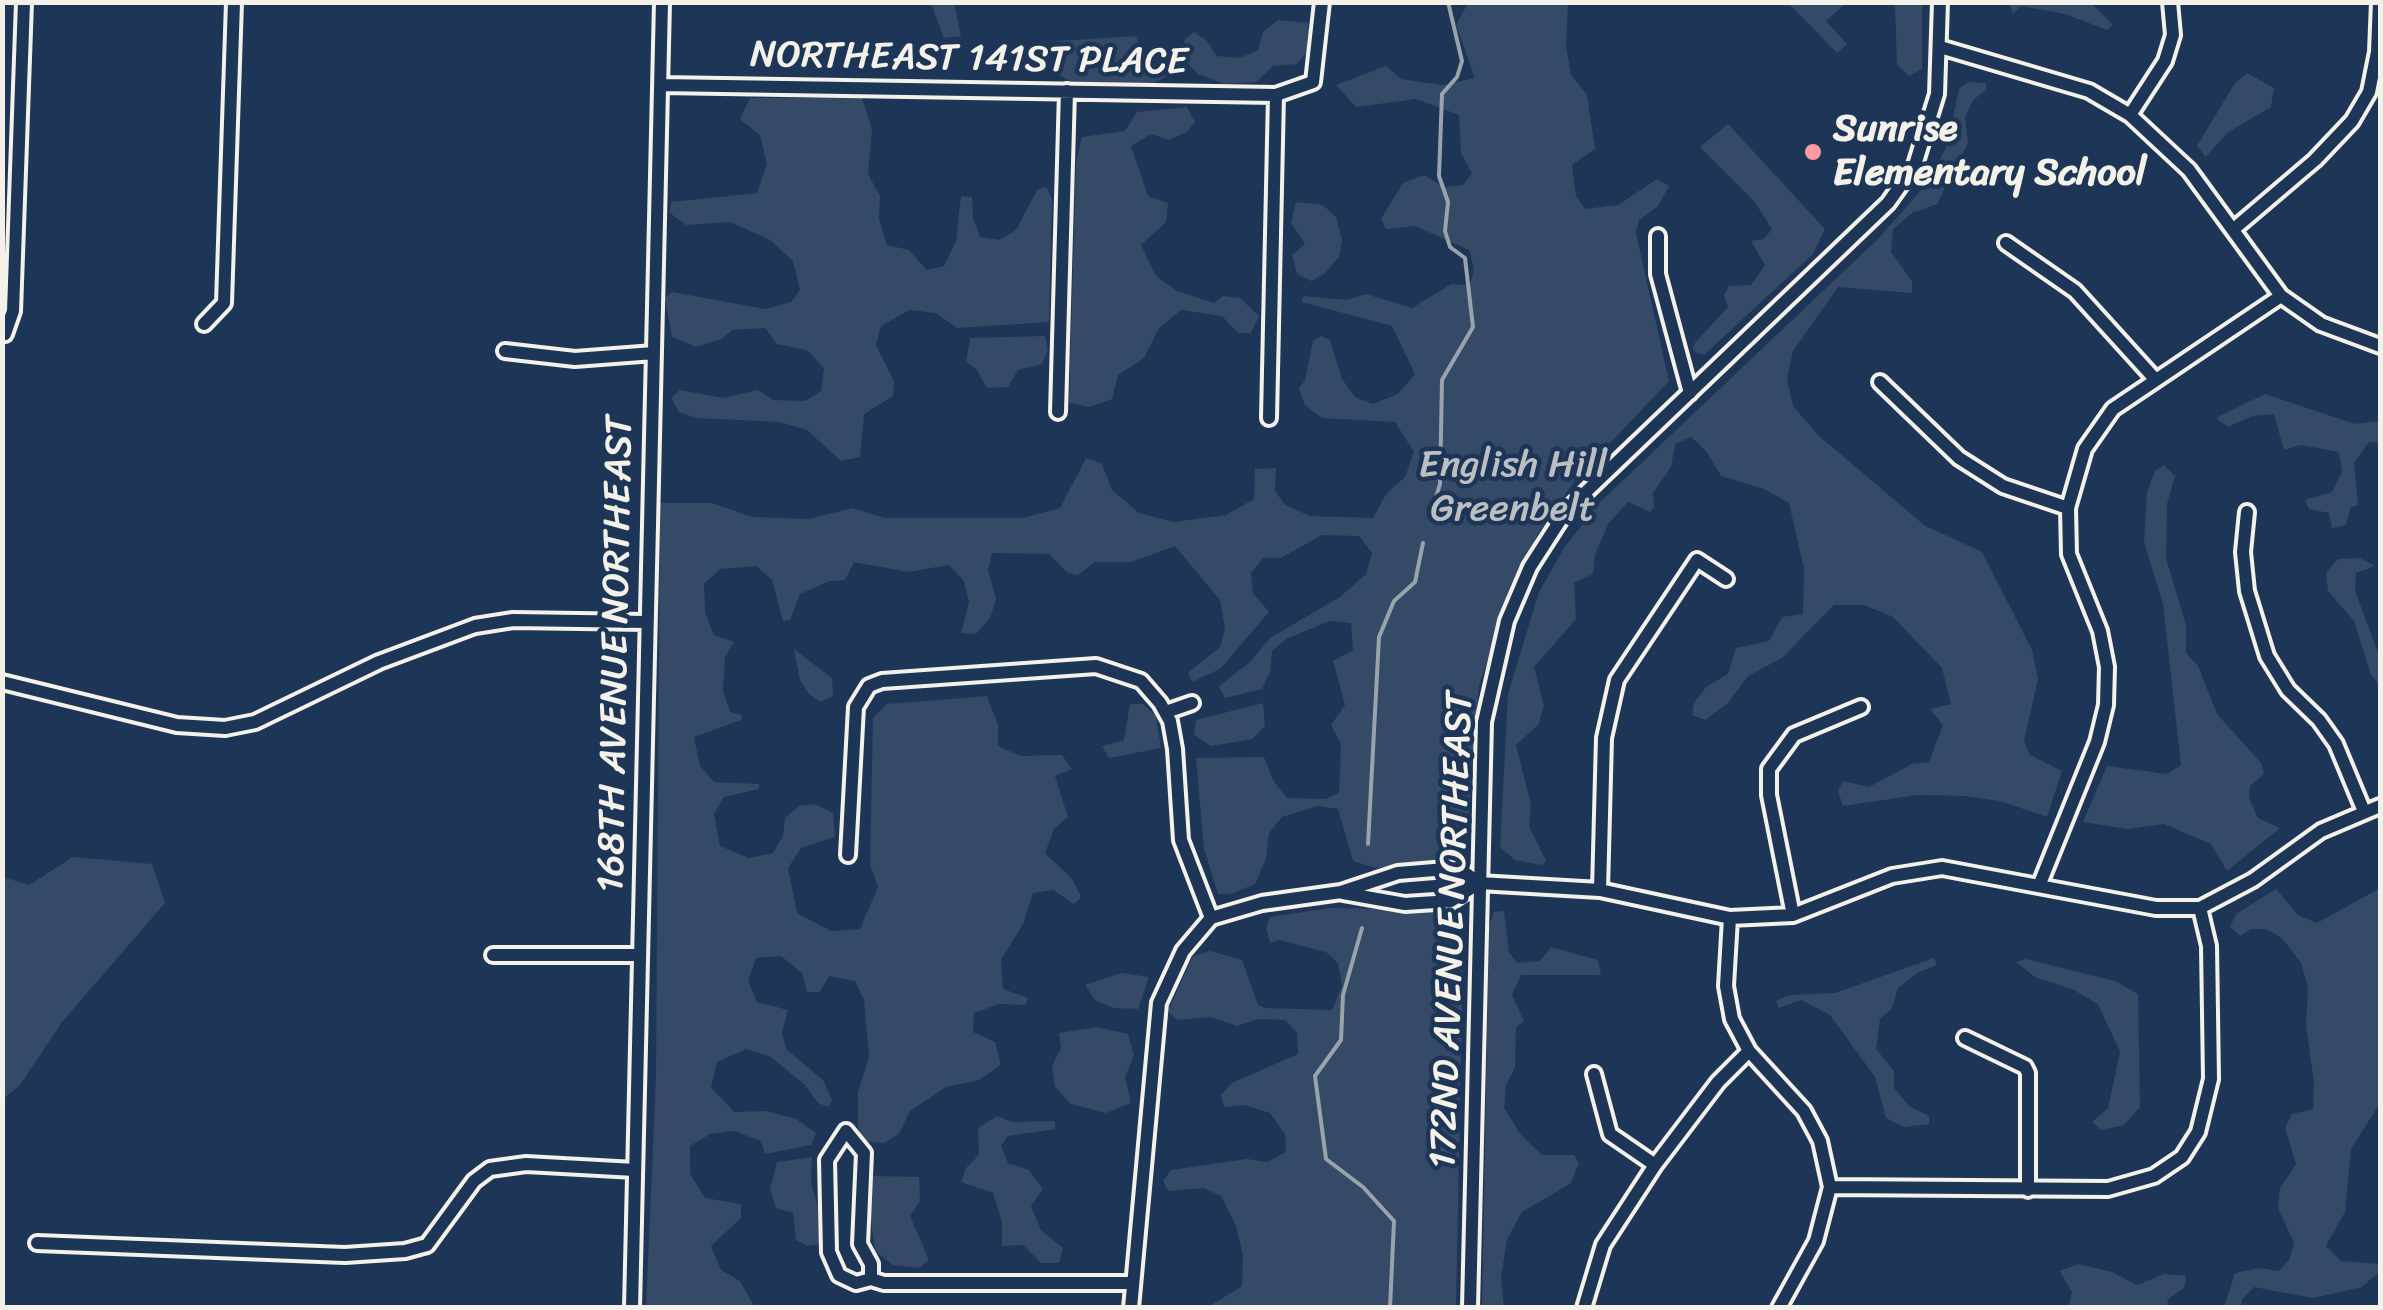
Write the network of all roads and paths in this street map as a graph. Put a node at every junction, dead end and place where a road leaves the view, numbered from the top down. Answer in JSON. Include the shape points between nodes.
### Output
{"nodes":[{"id":1,"x":24,"y":2,"type":"edge"},
{"id":2,"x":234,"y":2,"type":"edge"},
{"id":3,"x":662,"y":2,"type":"edge"},
{"id":4,"x":1322,"y":2,"type":"edge"},
{"id":5,"x":1940,"y":2,"type":"edge"},
{"id":6,"x":2170,"y":2,"type":"edge"},
{"id":7,"x":2378,"y":2,"type":"edge"},
{"id":8,"x":1940,"y":46,"type":"junction"},
{"id":9,"x":661,"y":85,"type":"junction"},
{"id":10,"x":1067,"y":92,"type":"junction"},
{"id":11,"x":1276,"y":96,"type":"junction"},
{"id":12,"x":2130,"y":115,"type":"junction"},
{"id":13,"x":2235,"y":228,"type":"junction"},
{"id":14,"x":1658,"y":236,"type":"dead end"},
{"id":15,"x":2006,"y":244,"type":"dead end"},
{"id":16,"x":2281,"y":296,"type":"junction"},
{"id":17,"x":204,"y":324,"type":"dead end"},
{"id":18,"x":5,"y":334,"type":"edge"},
{"id":19,"x":2380,"y":346,"type":"edge"},
{"id":20,"x":505,"y":351,"type":"dead end"},
{"id":21,"x":654,"y":353,"type":"junction"},
{"id":22,"x":2154,"y":378,"type":"junction"},
{"id":23,"x":1880,"y":382,"type":"dead end"},
{"id":24,"x":1690,"y":393,"type":"junction"},
{"id":25,"x":1058,"y":412,"type":"dead end"},
{"id":26,"x":1269,"y":418,"type":"dead end"},
{"id":27,"x":2068,"y":508,"type":"junction"},
{"id":28,"x":2247,"y":512,"type":"dead end"},
{"id":29,"x":1726,"y":578,"type":"dead end"},
{"id":30,"x":646,"y":622,"type":"junction"},
{"id":31,"x":2,"y":682,"type":"edge"},
{"id":32,"x":1192,"y":703,"type":"dead end"},
{"id":33,"x":1862,"y":707,"type":"dead end"},
{"id":34,"x":1166,"y":712,"type":"junction"},
{"id":35,"x":2380,"y":806,"type":"edge"},
{"id":36,"x":2363,"y":810,"type":"junction"},
{"id":37,"x":848,"y":855,"type":"dead end"},
{"id":38,"x":1479,"y":883,"type":"junction"},
{"id":39,"x":2038,"y":886,"type":"junction"},
{"id":40,"x":1600,"y":890,"type":"junction"},
{"id":41,"x":1342,"y":892,"type":"junction"},
{"id":42,"x":2200,"y":908,"type":"junction"},
{"id":43,"x":1792,"y":916,"type":"junction"},
{"id":44,"x":1211,"y":918,"type":"junction"},
{"id":45,"x":1730,"y":918,"type":"junction"},
{"id":46,"x":493,"y":954,"type":"dead end"},
{"id":47,"x":639,"y":955,"type":"junction"},
{"id":48,"x":1965,"y":1038,"type":"dead end"},
{"id":49,"x":1749,"y":1051,"type":"junction"},
{"id":50,"x":1594,"y":1074,"type":"dead end"},
{"id":51,"x":1655,"y":1165,"type":"junction"},
{"id":52,"x":636,"y":1170,"type":"junction"},
{"id":53,"x":1830,"y":1187,"type":"junction"},
{"id":54,"x":2028,"y":1190,"type":"junction"},
{"id":55,"x":38,"y":1243,"type":"dead end"},
{"id":56,"x":870,"y":1279,"type":"junction"},
{"id":57,"x":1132,"y":1283,"type":"junction"},
{"id":58,"x":632,"y":1308,"type":"edge"},
{"id":59,"x":1132,"y":1308,"type":"edge"},
{"id":60,"x":1470,"y":1308,"type":"edge"},
{"id":61,"x":1584,"y":1308,"type":"edge"},
{"id":62,"x":1779,"y":1308,"type":"edge"}],
"edges":[{"from":1,"to":18,"type":"street","via":[[13,312]]},
{"from":2,"to":17,"type":"street","via":[[224,304]]},
{"from":3,"to":9,"type":"street","name":"168TH AVENUE NORTHEAST"},
{"from":4,"to":11,"type":"street","via":[[1312,82]]},
{"from":5,"to":8,"type":"street","name":"172ND AVENUE NORTHEAST"},
{"from":6,"to":12,"type":"street","via":[[2173,34],[2165,61]]},
{"from":7,"to":13,"type":"street","via":[[2369,92],[2352,120]]},
{"from":8,"to":12,"type":"street","via":[[2089,91]]},
{"from":8,"to":24,"type":"street","name":"172ND AVENUE NORTHEAST","via":[[1924,145],[1888,203]]},
{"from":9,"to":10,"type":"street","name":"NORTHEAST 141ST PLACE"},
{"from":9,"to":21,"type":"street","name":"168TH AVENUE NORTHEAST"},
{"from":10,"to":11,"type":"street","name":"NORTHEAST 141ST PLACE"},
{"from":10,"to":25,"type":"street"},
{"from":11,"to":26,"type":"street"},
{"from":12,"to":13,"type":"street","via":[[2189,170]]},
{"from":13,"to":16,"type":"street"},
{"from":14,"to":24,"type":"street","via":[[1658,274]]},
{"from":15,"to":22,"type":"street","via":[[2076,291]]},
{"from":16,"to":19,"type":"street","via":[[2321,324]]},
{"from":16,"to":22,"type":"street"},
{"from":20,"to":21,"type":"street","via":[[575,360]]},
{"from":21,"to":30,"type":"street","name":"168TH AVENUE NORTHEAST"},
{"from":22,"to":27,"type":"street","via":[[2100,425]]},
{"from":23,"to":27,"type":"street","via":[[1960,458],[2003,486]]},
{"from":24,"to":38,"type":"street","name":"172ND AVENUE NORTHEAST","via":[[1566,512],[1530,567],[1507,621],[1484,722]]},
{"from":27,"to":39,"type":"street","via":[[2070,554],[2100,630],[2106,705]]},
{"from":28,"to":36,"type":"street","via":[[2246,590],[2266,656],[2336,744]]},
{"from":29,"to":40,"type":"street","via":[[1697,560],[1617,680],[1604,738]]},
{"from":30,"to":31,"type":"street","via":[[513,620],[476,626],[379,662],[254,722],[225,728],[178,725]]},
{"from":30,"to":47,"type":"street","name":"168TH AVENUE NORTHEAST"},
{"from":32,"to":34,"type":"street"},
{"from":33,"to":43,"type":"street","via":[[1794,735],[1769,769]]},
{"from":34,"to":37,"type":"street","via":[[1140,681],[1096,666],[869,686],[856,707]]},
{"from":34,"to":44,"type":"street","via":[[1181,840]]},
{"from":35,"to":36,"type":"street"},
{"from":36,"to":42,"type":"street"},
{"from":38,"to":40,"type":"street"},
{"from":38,"to":41,"type":"street","via":[[1451,901],[1406,904]]},
{"from":38,"to":41,"type":"street","via":[[1458,868],[1398,873]]},
{"from":38,"to":60,"type":"street","name":"172ND AVENUE NORTHEAST"},
{"from":39,"to":42,"type":"street","via":[[2156,908]]},
{"from":39,"to":43,"type":"street","via":[[1964,869],[1919,870]]},
{"from":40,"to":45,"type":"street"},
{"from":41,"to":44,"type":"street"},
{"from":42,"to":54,"type":"street","via":[[2209,946],[2211,1080],[2198,1132],[2182,1156],[2133,1185]]},
{"from":43,"to":45,"type":"street"},
{"from":44,"to":57,"type":"street","via":[[1183,951],[1159,1003]]},
{"from":45,"to":49,"type":"street","via":[[1726,986],[1732,1019]]},
{"from":46,"to":47,"type":"street"},
{"from":47,"to":52,"type":"street","name":"168TH AVENUE NORTHEAST"},
{"from":48,"to":54,"type":"street","via":[[2028,1073]]},
{"from":49,"to":51,"type":"street"},
{"from":49,"to":53,"type":"street","via":[[1804,1111],[1820,1141]]},
{"from":50,"to":51,"type":"street","via":[[1610,1134]]},
{"from":51,"to":61,"type":"street","via":[[1603,1245]]},
{"from":52,"to":55,"type":"street","via":[[526,1164],[490,1169],[426,1245],[405,1251],[345,1255]]},
{"from":52,"to":58,"type":"street","name":"168TH AVENUE NORTHEAST"},
{"from":53,"to":54,"type":"street"},
{"from":53,"to":62,"type":"street","via":[[1816,1242]]},
{"from":56,"to":56,"type":"street","via":[[871,1264],[860,1244],[864,1152],[846,1131],[827,1160],[829,1252],[839,1276],[856,1283]]},
{"from":56,"to":57,"type":"street"},
{"from":57,"to":59,"type":"street"}]}
